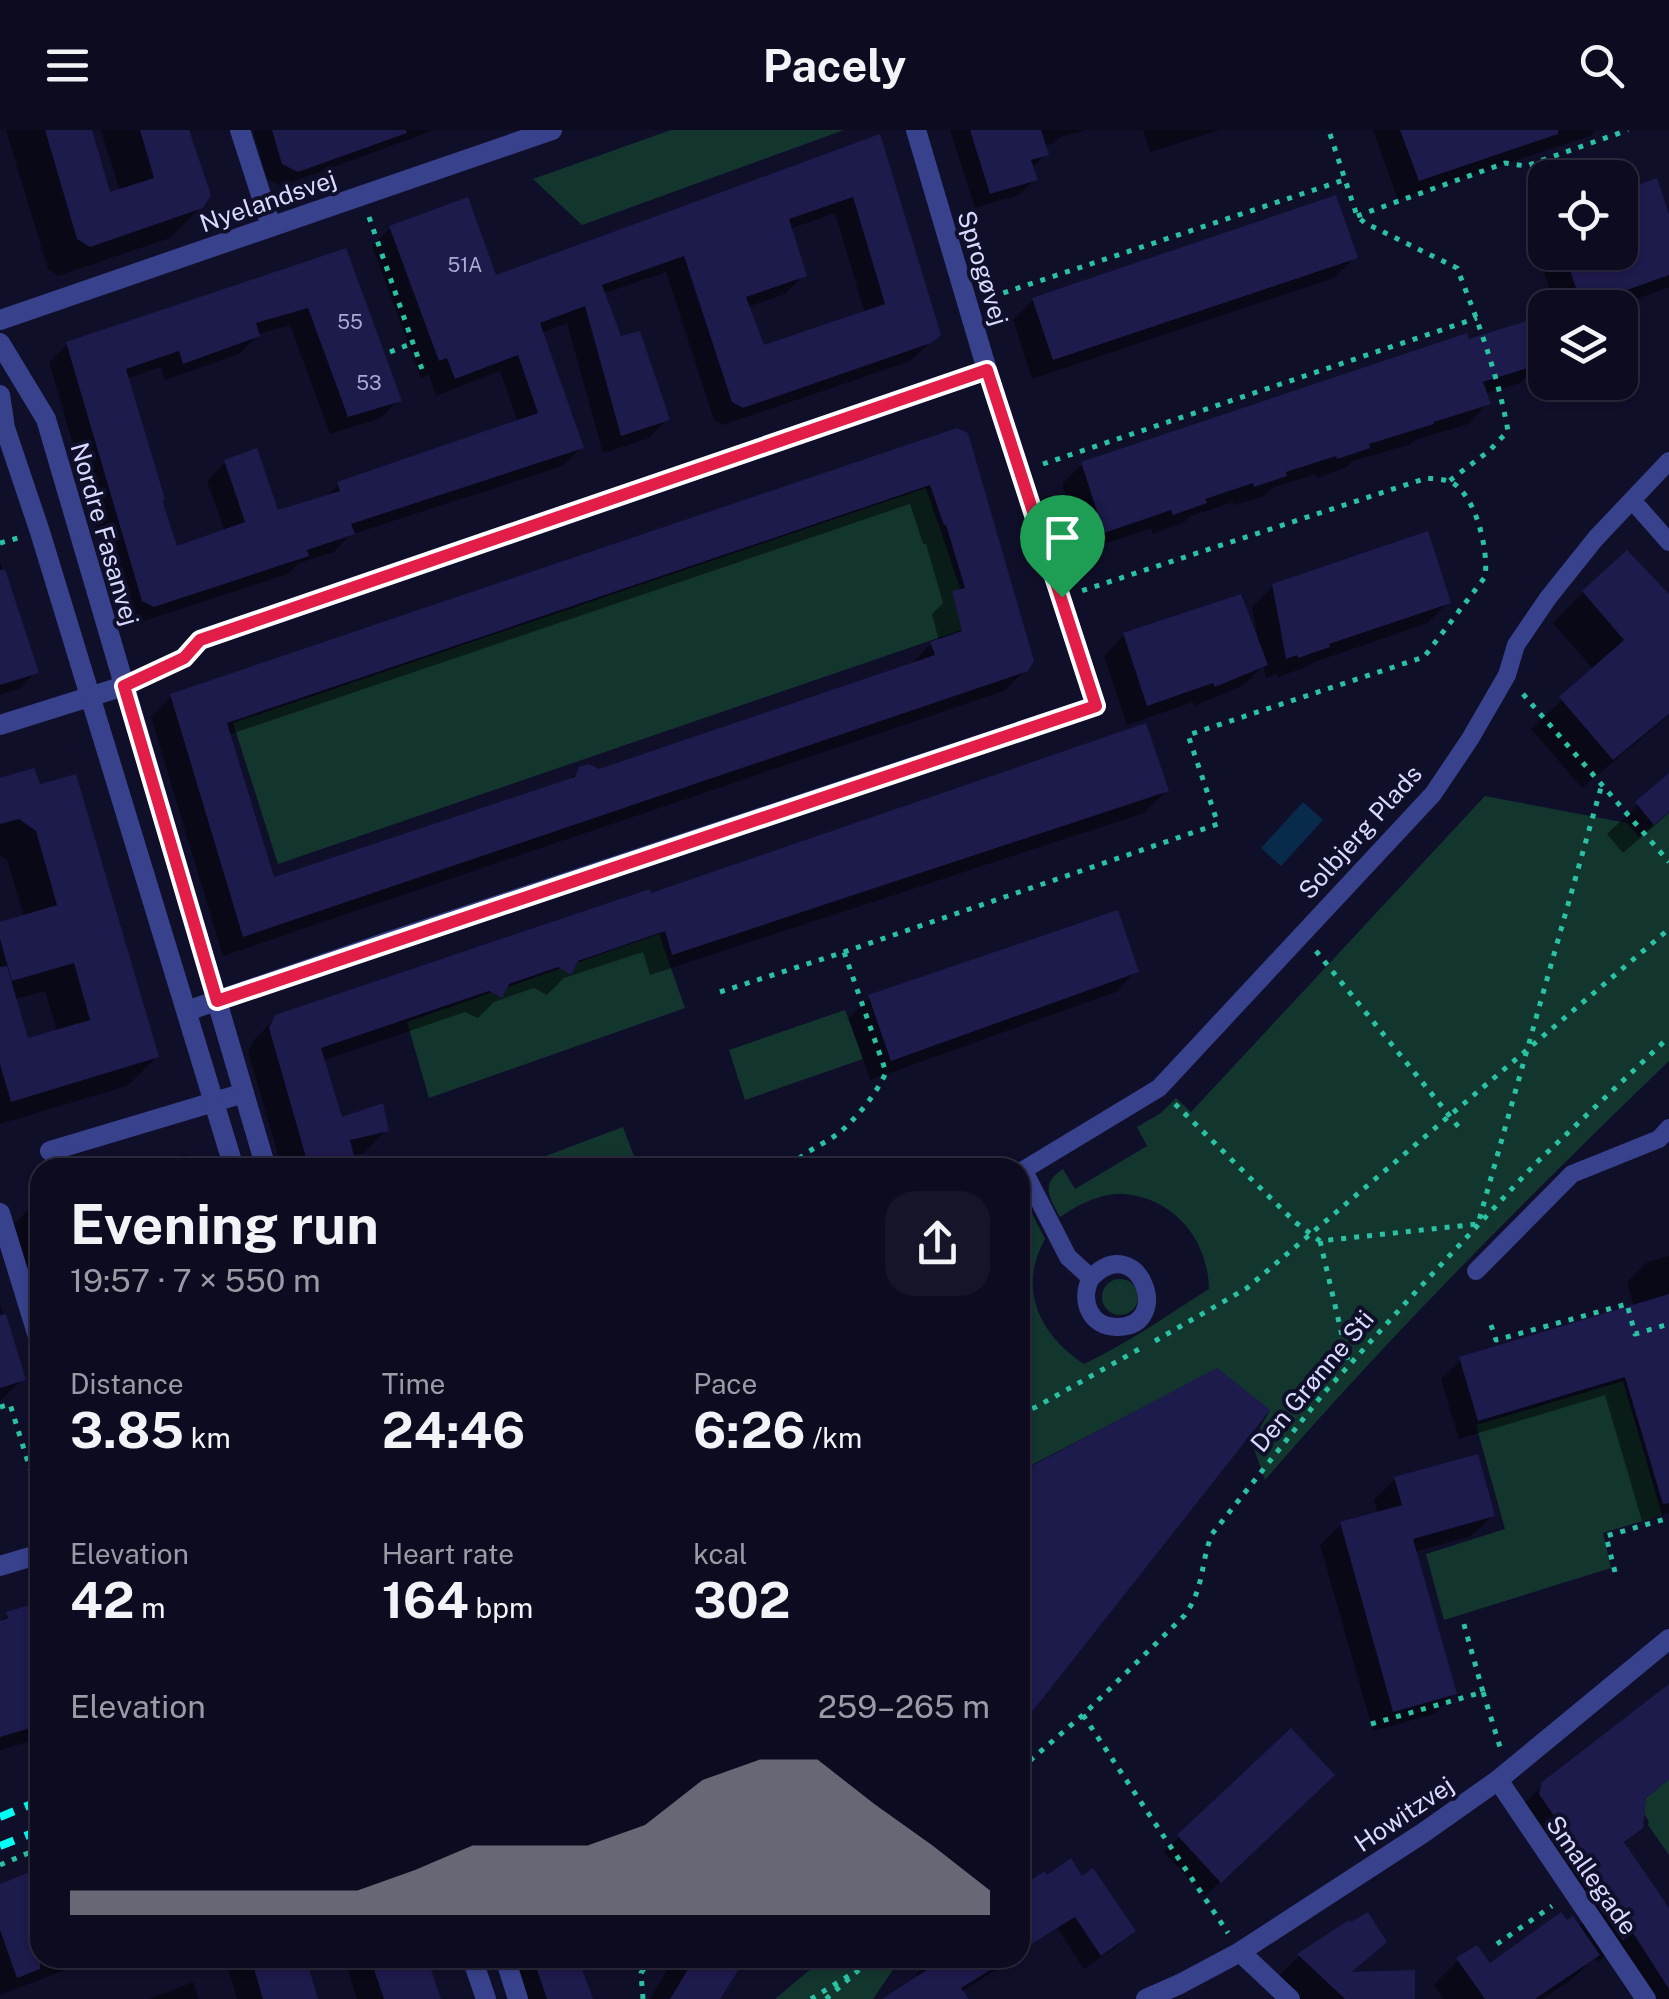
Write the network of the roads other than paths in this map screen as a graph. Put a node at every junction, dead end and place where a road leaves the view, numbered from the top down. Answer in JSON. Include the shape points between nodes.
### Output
{"nodes":[{"id":1,"x":240,"y":130,"type":"edge"},
{"id":2,"x":552,"y":130,"type":"edge"},
{"id":3,"x":916,"y":130,"type":"edge"},
{"id":4,"x":271,"y":226,"type":"junction"},
{"id":5,"x":0,"y":320,"type":"edge"},
{"id":6,"x":0,"y":343,"type":"edge"},
{"id":7,"x":987,"y":370,"type":"junction"},
{"id":8,"x":0,"y":395,"type":"edge"},
{"id":9,"x":1669,"y":461,"type":"edge"},
{"id":10,"x":1632,"y":500,"type":"junction"},
{"id":11,"x":1669,"y":542,"type":"edge"},
{"id":12,"x":200,"y":640,"type":"road end"},
{"id":13,"x":124,"y":686,"type":"junction"},
{"id":14,"x":90,"y":696,"type":"junction"},
{"id":15,"x":0,"y":725,"type":"edge"},
{"id":16,"x":217,"y":1001,"type":"junction"},
{"id":17,"x":187,"y":1011,"type":"junction"},
{"id":18,"x":244,"y":1094,"type":"junction"},
{"id":19,"x":214,"y":1102,"type":"junction"},
{"id":20,"x":1669,"y":1128,"type":"edge"},
{"id":21,"x":50,"y":1150,"type":"dead end"},
{"id":22,"x":231,"y":1158,"type":"edge"},
{"id":23,"x":263,"y":1158,"type":"edge"},
{"id":24,"x":1030,"y":1167,"type":"edge"},
{"id":25,"x":1030,"y":1187,"type":"edge"},
{"id":26,"x":0,"y":1213,"type":"edge"},
{"id":27,"x":1476,"y":1271,"type":"dead end"},
{"id":28,"x":1091,"y":1278,"type":"dead end"},
{"id":29,"x":30,"y":1310,"type":"edge"},
{"id":30,"x":30,"y":1557,"type":"edge"},
{"id":31,"x":0,"y":1566,"type":"edge"},
{"id":32,"x":1669,"y":1639,"type":"edge"},
{"id":33,"x":1504,"y":1774,"type":"junction"},
{"id":34,"x":1240,"y":1952,"type":"junction"},
{"id":35,"x":475,"y":1968,"type":"edge"},
{"id":36,"x":508,"y":1968,"type":"edge"},
{"id":37,"x":486,"y":1999,"type":"edge"},
{"id":38,"x":518,"y":1999,"type":"edge"},
{"id":39,"x":1146,"y":1999,"type":"edge"},
{"id":40,"x":1290,"y":1999,"type":"edge"},
{"id":41,"x":1646,"y":1999,"type":"edge"}],
"edges":[{"from":1,"to":4,"type":"street"},
{"from":2,"to":4,"type":"street","name":"Nyelandsvej"},
{"from":3,"to":7,"type":"street","name":"Sprogøvej"},
{"from":4,"to":5,"type":"street","name":"Nyelandsvej"},
{"from":6,"to":13,"type":"street","name":"Nordre Fasanvej","via":[[46,419]]},
{"from":7,"to":12,"type":"street"},
{"from":7,"to":16,"type":"street","name":"Sprogøvej","via":[[1096,706]]},
{"from":8,"to":14,"type":"street"},
{"from":9,"to":10,"type":"lane","name":"Solbjerg Plads"},
{"from":10,"to":11,"type":"lane"},
{"from":10,"to":24,"type":"lane","name":"Solbjerg Plads","via":[[1516,645],[1507,675],[1433,794],[1159,1088]]},
{"from":13,"to":14,"type":"street"},
{"from":13,"to":16,"type":"street","name":"Nordre Fasanvej"},
{"from":14,"to":15,"type":"street"},
{"from":14,"to":17,"type":"street"},
{"from":16,"to":17,"type":"street"},
{"from":16,"to":18,"type":"street","name":"Nordre Fasanvej"},
{"from":17,"to":19,"type":"street"},
{"from":18,"to":19,"type":"street"},
{"from":18,"to":23,"type":"street","name":"Nordre Fasanvej"},
{"from":19,"to":21,"type":"street"},
{"from":19,"to":22,"type":"street"},
{"from":20,"to":27,"type":"lane","via":[[1659,1139],[1572,1174]]},
{"from":25,"to":28,"type":"lane","via":[[1068,1257]]},
{"from":26,"to":29,"type":"street"},
{"from":30,"to":31,"type":"street"},
{"from":32,"to":33,"type":"street","name":"Howitzvej"},
{"from":33,"to":34,"type":"street","name":"Howitzvej"},
{"from":33,"to":41,"type":"street","name":"Smallegade","via":[[1520,1815]]},
{"from":34,"to":39,"type":"street","name":"Howitzvej"},
{"from":34,"to":40,"type":"street"},
{"from":35,"to":37,"type":"street"},
{"from":36,"to":38,"type":"street"}]}
